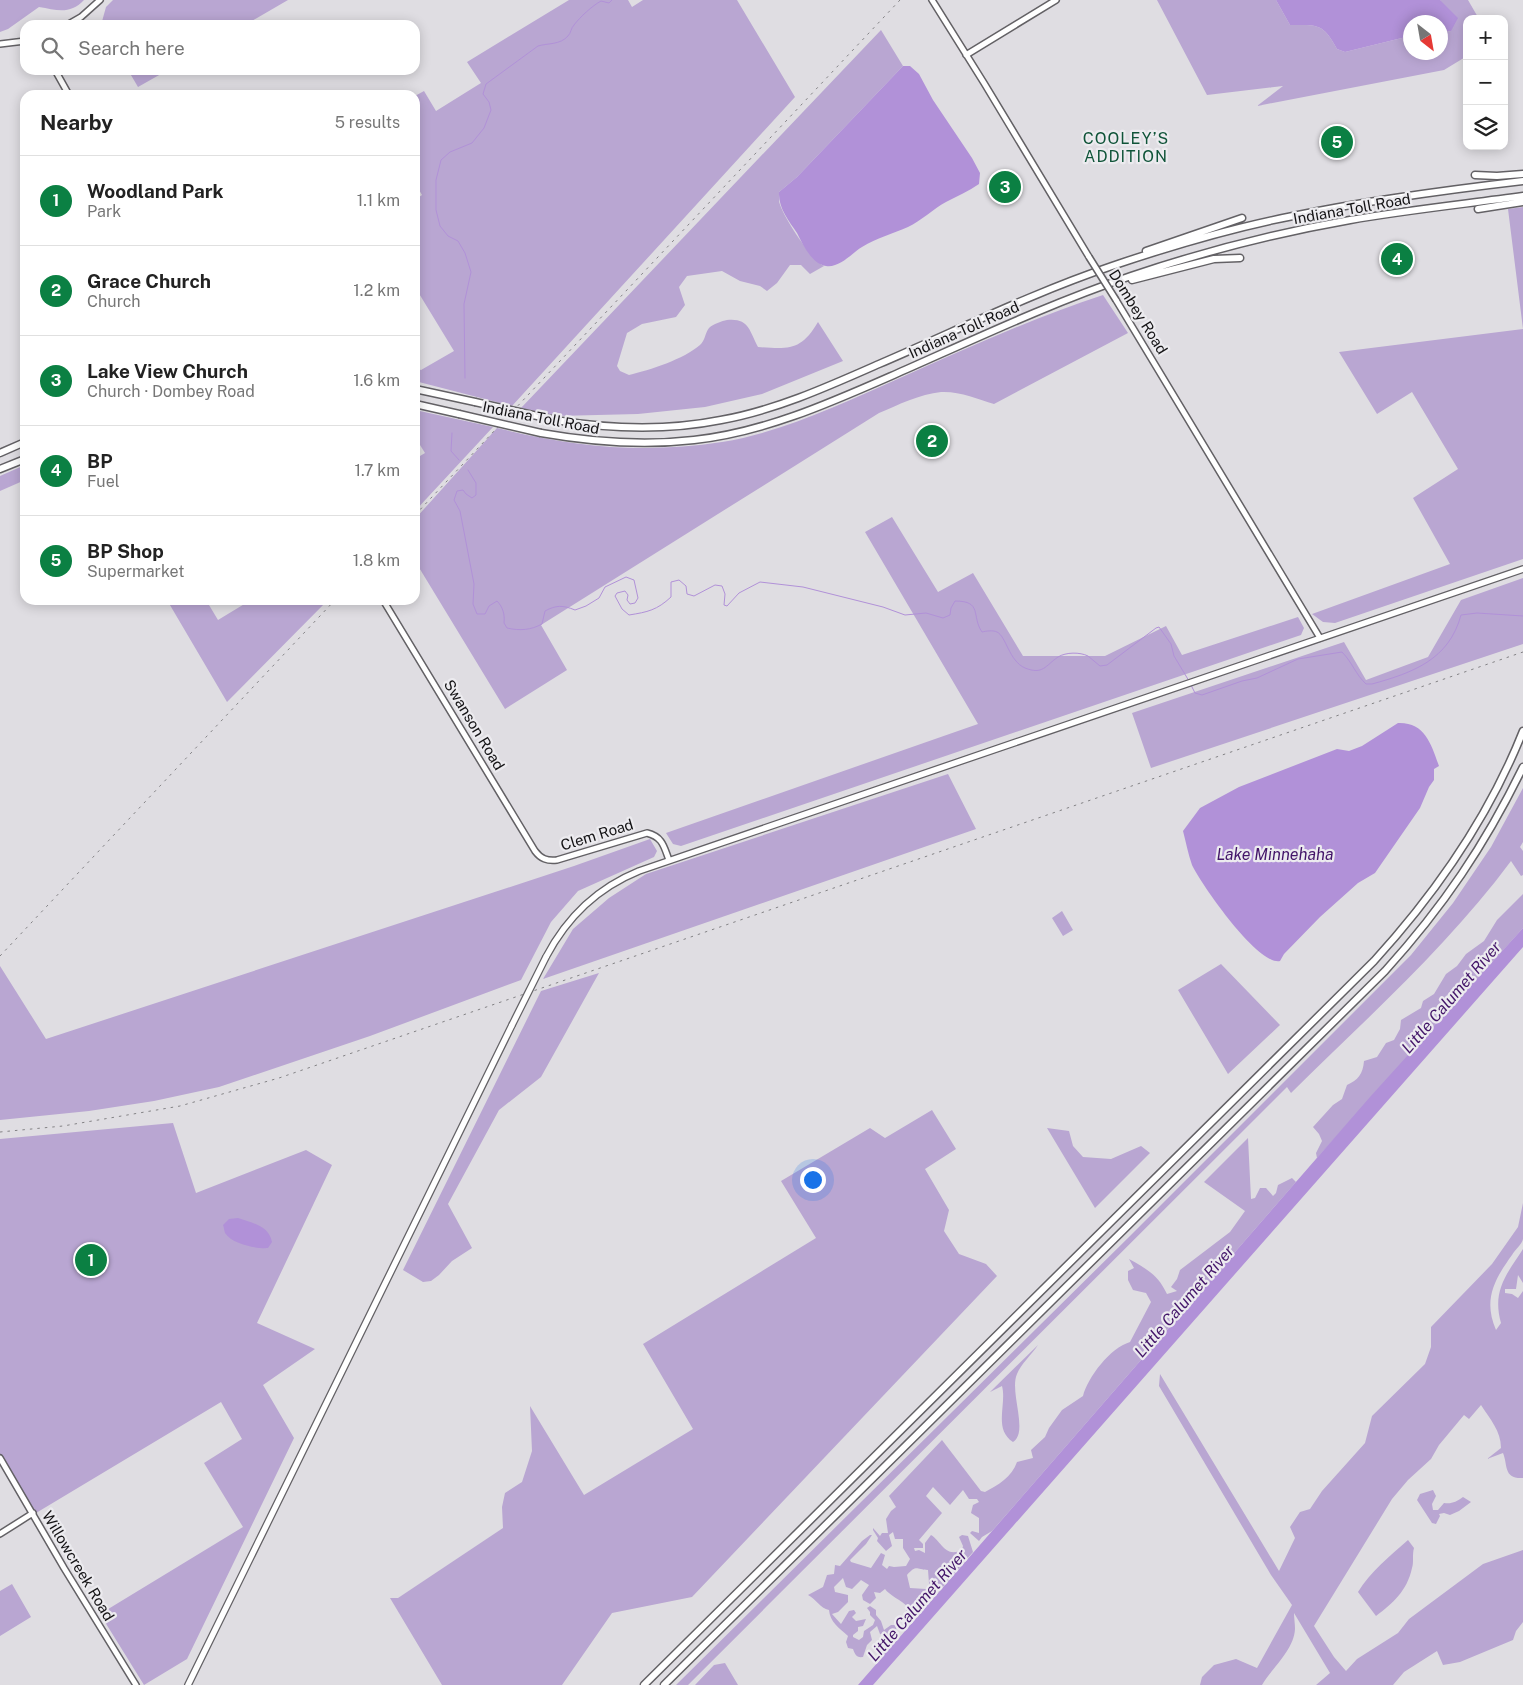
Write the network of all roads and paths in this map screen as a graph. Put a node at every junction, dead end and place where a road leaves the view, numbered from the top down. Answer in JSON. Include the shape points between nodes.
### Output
{"nodes":[{"id":1,"x":100,"y":0,"type":"edge"},
{"id":2,"x":932,"y":0,"type":"edge"},
{"id":3,"x":1056,"y":0,"type":"edge"},
{"id":4,"x":76,"y":20,"type":"edge"},
{"id":5,"x":20,"y":42,"type":"edge"},
{"id":6,"x":0,"y":44,"type":"edge"},
{"id":7,"x":966,"y":55,"type":"junction"},
{"id":8,"x":58,"y":75,"type":"edge"},
{"id":9,"x":66,"y":90,"type":"edge"},
{"id":10,"x":1523,"y":174,"type":"edge"},
{"id":11,"x":1475,"y":175,"type":"dead end"},
{"id":12,"x":1523,"y":181,"type":"edge"},
{"id":13,"x":1523,"y":196,"type":"edge"},
{"id":14,"x":1523,"y":202,"type":"edge"},
{"id":15,"x":1478,"y":210,"type":"dead end"},
{"id":16,"x":1242,"y":218,"type":"dead end"},
{"id":17,"x":1240,"y":258,"type":"dead end"},
{"id":18,"x":1110,"y":267,"type":"junction"},
{"id":19,"x":1080,"y":294,"type":"junction"},
{"id":20,"x":420,"y":390,"type":"edge"},
{"id":21,"x":420,"y":405,"type":"edge"},
{"id":22,"x":20,"y":444,"type":"edge"},
{"id":23,"x":0,"y":452,"type":"edge"},
{"id":24,"x":20,"y":461,"type":"edge"},
{"id":25,"x":0,"y":469,"type":"edge"},
{"id":26,"x":1523,"y":569,"type":"edge"},
{"id":27,"x":386,"y":605,"type":"edge"},
{"id":28,"x":1320,"y":638,"type":"junction"},
{"id":29,"x":1523,"y":731,"type":"edge"},
{"id":30,"x":1523,"y":767,"type":"edge"},
{"id":31,"x":545,"y":860,"type":"joint"},
{"id":32,"x":669,"y":860,"type":"junction"},
{"id":33,"x":0,"y":1458,"type":"edge"},
{"id":34,"x":33,"y":1513,"type":"junction"},
{"id":35,"x":0,"y":1534,"type":"edge"},
{"id":36,"x":136,"y":1685,"type":"edge"},
{"id":37,"x":188,"y":1685,"type":"edge"},
{"id":38,"x":644,"y":1685,"type":"edge"},
{"id":39,"x":664,"y":1685,"type":"edge"}],
"edges":[{"from":1,"to":4,"type":"street"},
{"from":2,"to":7,"type":"street","name":"Dombey Road"},
{"from":3,"to":7,"type":"street"},
{"from":5,"to":6,"type":"street"},
{"from":7,"to":28,"type":"street","name":"Dombey Road","bridge":true},
{"from":8,"to":9,"type":"street"},
{"from":10,"to":11,"type":"highway"},
{"from":12,"to":18,"type":"highway","name":"Indiana Toll Road","via":[[1390,198],[1291,216],[1200,238]]},
{"from":13,"to":19,"type":"highway","name":"Indiana Toll Road","via":[[1392,213],[1296,231],[1204,254]]},
{"from":14,"to":15,"type":"highway"},
{"from":16,"to":18,"type":"highway","via":[[1138,253]]},
{"from":17,"to":19,"type":"highway","via":[[1214,259]]},
{"from":18,"to":20,"type":"highway","name":"Indiana Toll Road","bridge":true,"via":[[1030,297],[810,394],[747,414],[690,425],[658,428],[601,426],[555,420]]},
{"from":19,"to":21,"type":"highway","name":"Indiana Toll Road","bridge":true,"via":[[817,408],[753,429],[695,440],[635,444],[586,440],[540,433]]},
{"from":22,"to":23,"type":"highway"},
{"from":24,"to":25,"type":"highway"},
{"from":26,"to":28,"type":"main road"},
{"from":27,"to":31,"type":"street","name":"Swanson Road","via":[[535,851]]},
{"from":28,"to":32,"type":"main road"},
{"from":29,"to":38,"type":"highway","via":[[1496,791],[1455,861],[1381,954]]},
{"from":30,"to":39,"type":"highway","via":[[1489,833],[1466,869],[1437,911],[1385,971]]},
{"from":31,"to":32,"type":"street","name":"Clem Road","via":[[562,859],[647,833],[660,839]]},
{"from":32,"to":37,"type":"main road","bridge":true,"via":[[633,874],[594,897],[563,928],[546,957]]},
{"from":33,"to":34,"type":"street","name":"Willowcreek Road"},
{"from":34,"to":35,"type":"street"},
{"from":34,"to":36,"type":"street","name":"Willowcreek Road"}]}
